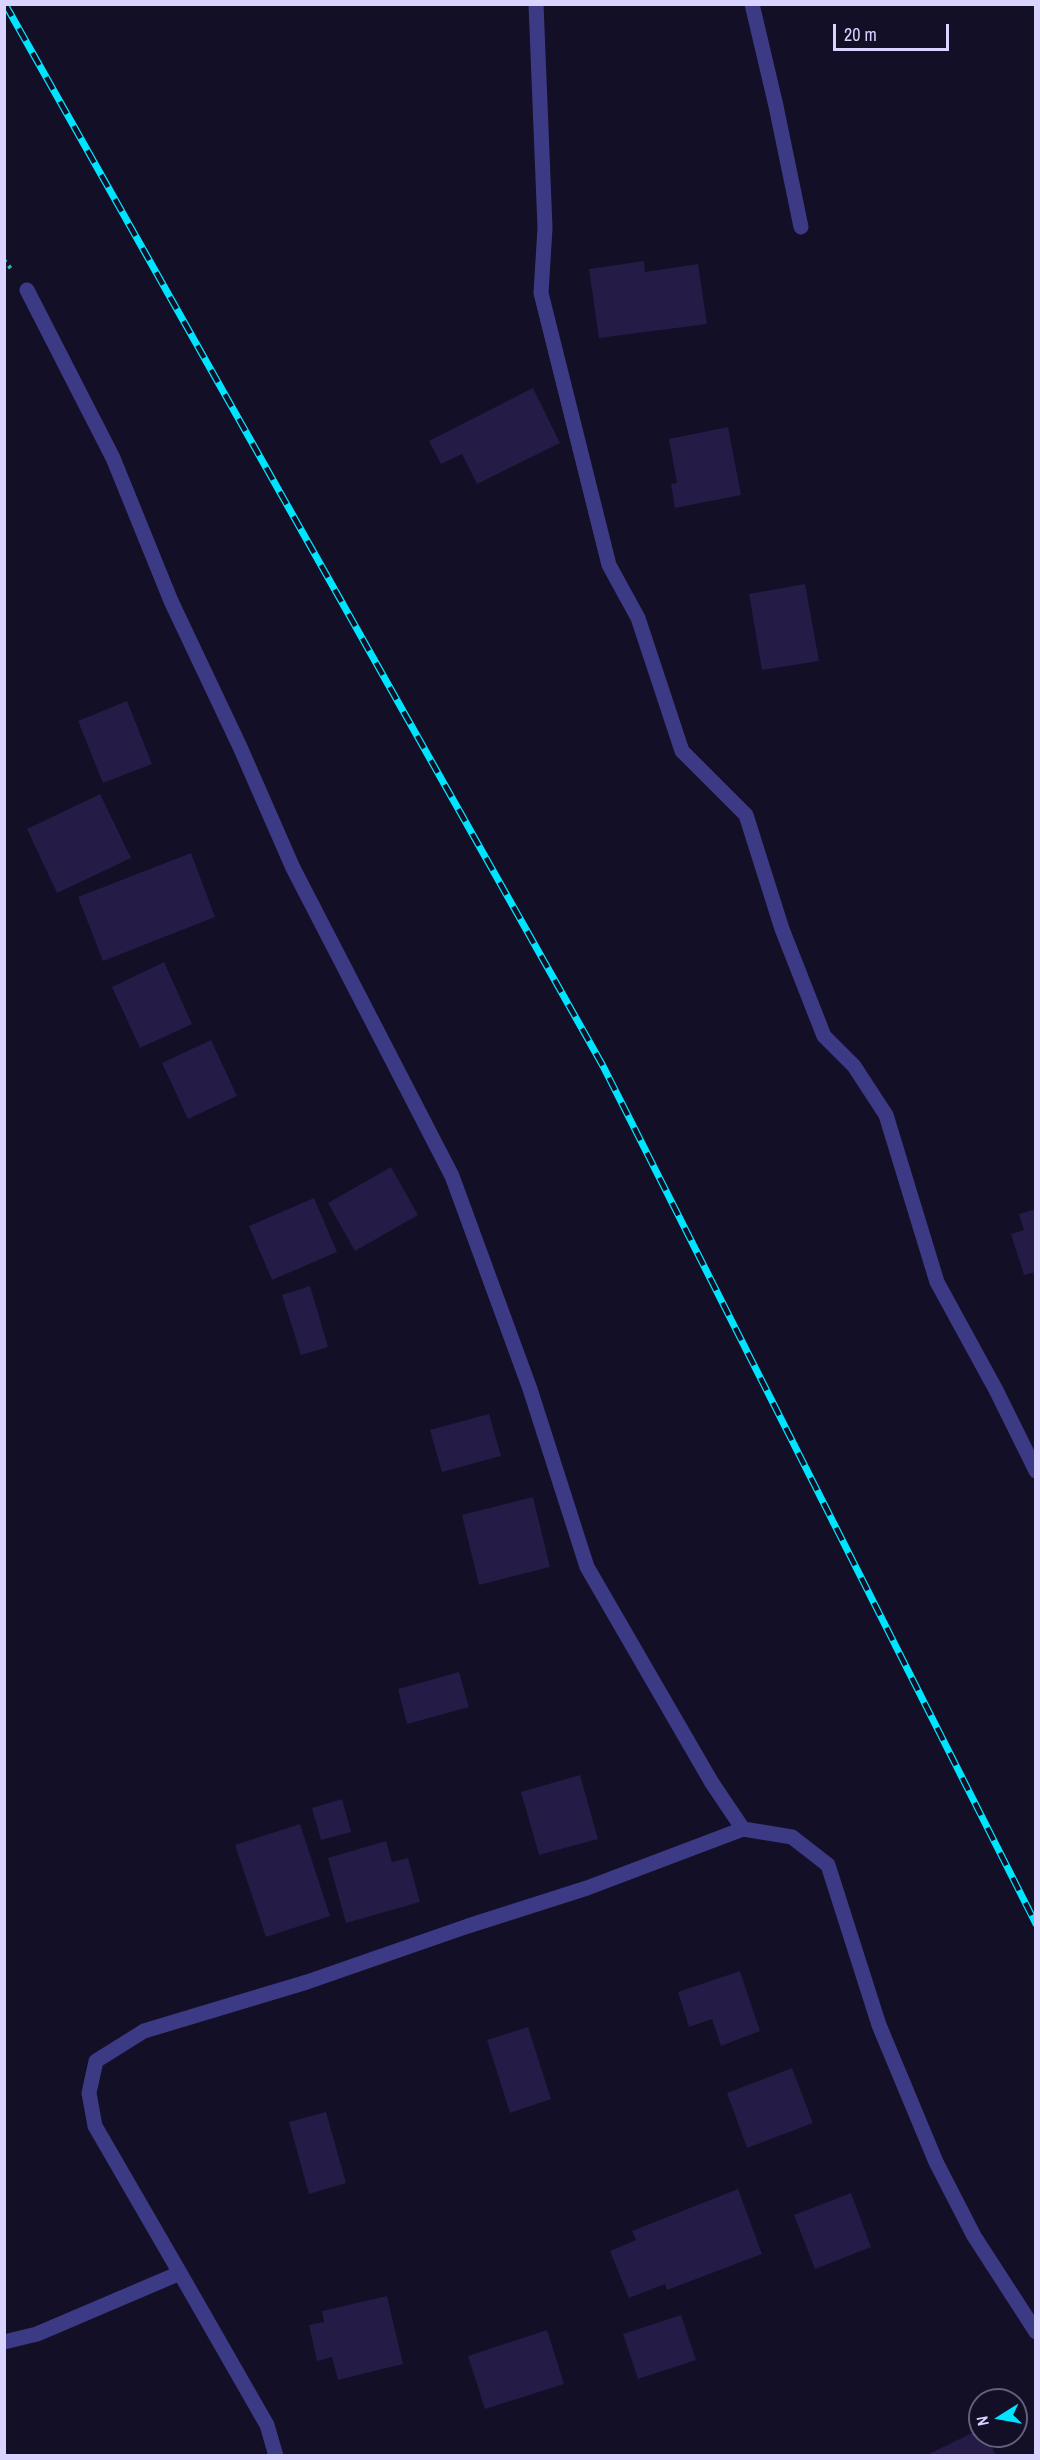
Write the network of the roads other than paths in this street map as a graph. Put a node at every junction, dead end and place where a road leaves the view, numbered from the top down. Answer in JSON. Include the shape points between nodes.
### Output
{"nodes":[{"id":1,"x":536,"y":4,"type":"edge"},
{"id":2,"x":752,"y":4,"type":"edge"},
{"id":3,"x":801,"y":227,"type":"dead end"},
{"id":4,"x":27,"y":290,"type":"dead end"},
{"id":5,"x":1035,"y":1471,"type":"edge"},
{"id":6,"x":743,"y":1829,"type":"junction"},
{"id":7,"x":180,"y":2273,"type":"junction"},
{"id":8,"x":1035,"y":2332,"type":"edge"},
{"id":9,"x":4,"y":2342,"type":"edge"},
{"id":10,"x":276,"y":2456,"type":"edge"}],
"edges":[{"from":1,"to":5,"type":"street","via":[[545,228],[540,293],[609,565],[638,618],[682,751],[746,815],[782,929],[824,1036],[854,1066],[886,1115],[937,1282]]},
{"from":2,"to":3,"type":"street"},
{"from":4,"to":6,"type":"street","via":[[113,458],[171,601],[293,868],[452,1176],[530,1389],[587,1567],[712,1783]]},
{"from":6,"to":7,"type":"street","via":[[587,1888],[307,1982],[144,2031],[96,2061],[89,2093],[95,2126]]},
{"from":6,"to":8,"type":"street","via":[[792,1837],[828,1865],[879,2025],[936,2162],[974,2236]]},
{"from":7,"to":9,"type":"street","via":[[37,2334]]},
{"from":7,"to":10,"type":"street","via":[[267,2425]]}]}
